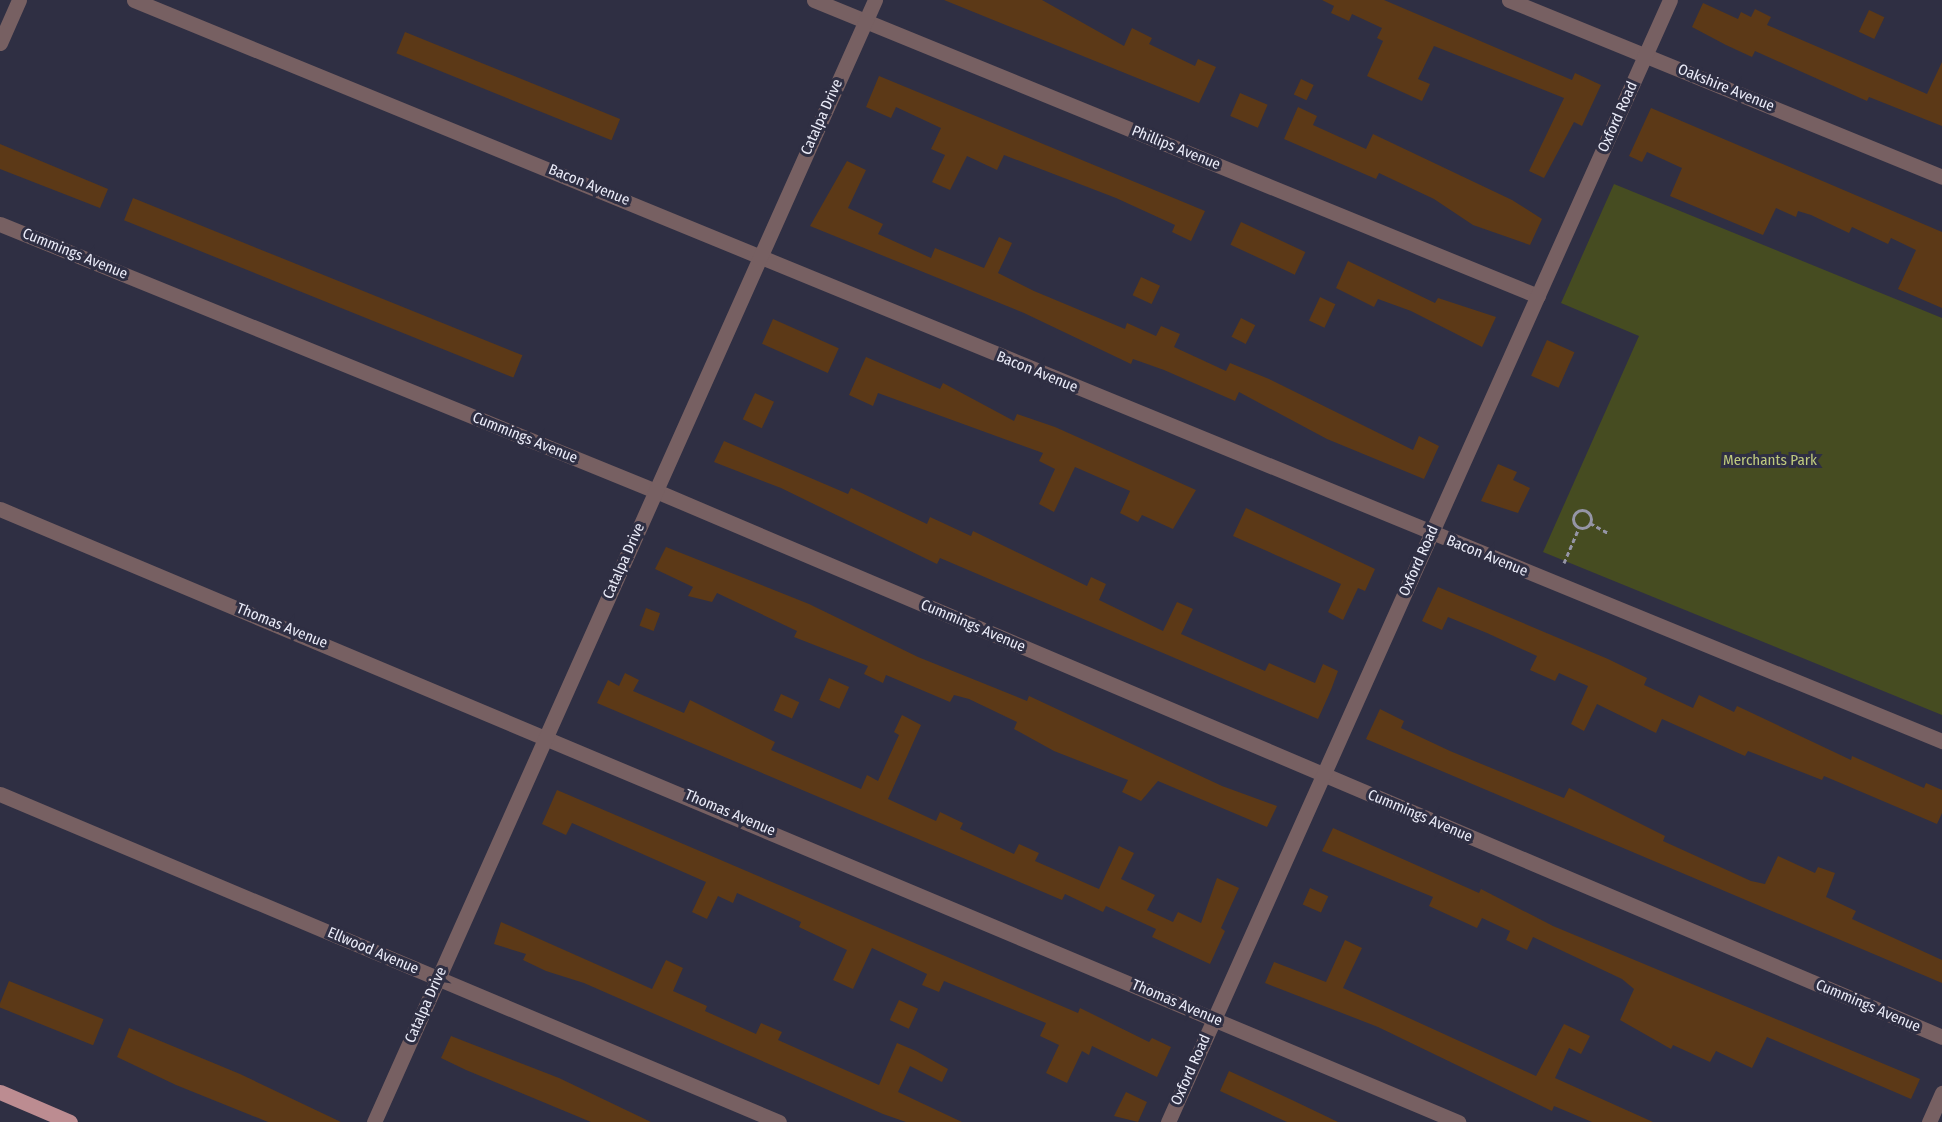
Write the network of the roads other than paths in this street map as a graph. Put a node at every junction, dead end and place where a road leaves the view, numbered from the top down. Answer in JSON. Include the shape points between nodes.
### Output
{"nodes":[{"id":1,"x":19,"y":0,"type":"edge"},
{"id":2,"x":134,"y":0,"type":"edge"},
{"id":3,"x":814,"y":0,"type":"edge"},
{"id":4,"x":875,"y":0,"type":"edge"},
{"id":5,"x":1509,"y":0,"type":"edge"},
{"id":6,"x":1670,"y":0,"type":"edge"},
{"id":7,"x":865,"y":21,"type":"junction"},
{"id":8,"x":0,"y":43,"type":"edge"},
{"id":9,"x":1645,"y":56,"type":"junction"},
{"id":10,"x":1942,"y":177,"type":"edge"},
{"id":11,"x":0,"y":224,"type":"edge"},
{"id":12,"x":759,"y":257,"type":"junction"},
{"id":13,"x":1538,"y":296,"type":"junction"},
{"id":14,"x":656,"y":491,"type":"junction"},
{"id":15,"x":0,"y":509,"type":"edge"},
{"id":16,"x":1431,"y":533,"type":"junction"},
{"id":17,"x":546,"y":735,"type":"junction"},
{"id":18,"x":1942,"y":741,"type":"edge"},
{"id":19,"x":1324,"y":776,"type":"junction"},
{"id":20,"x":0,"y":794,"type":"edge"},
{"id":21,"x":437,"y":978,"type":"junction"},
{"id":22,"x":1215,"y":1019,"type":"junction"},
{"id":23,"x":1942,"y":1037,"type":"edge"},
{"id":24,"x":0,"y":1092,"type":"edge"},
{"id":25,"x":1942,"y":1094,"type":"edge"},
{"id":26,"x":70,"y":1122,"type":"edge"},
{"id":27,"x":374,"y":1122,"type":"edge"},
{"id":28,"x":779,"y":1122,"type":"edge"},
{"id":29,"x":1168,"y":1122,"type":"edge"},
{"id":30,"x":1458,"y":1122,"type":"edge"},
{"id":31,"x":1929,"y":1122,"type":"edge"}],
"edges":[{"from":1,"to":8,"type":"street"},
{"from":2,"to":12,"type":"street","name":"Bacon Avenue"},
{"from":3,"to":7,"type":"street","name":"Phillips Avenue"},
{"from":4,"to":7,"type":"street","name":"Catalpa Drive"},
{"from":5,"to":9,"type":"street","name":"Oakshire Avenue"},
{"from":6,"to":9,"type":"street","name":"Oxford Road"},
{"from":7,"to":12,"type":"street","name":"Catalpa Drive"},
{"from":7,"to":13,"type":"street","name":"Phillips Avenue"},
{"from":9,"to":10,"type":"street","name":"Oakshire Avenue"},
{"from":9,"to":13,"type":"street","name":"Oxford Road"},
{"from":11,"to":14,"type":"street","name":"Cummings Avenue"},
{"from":12,"to":14,"type":"street","name":"Catalpa Drive"},
{"from":12,"to":16,"type":"street","name":"Bacon Avenue"},
{"from":13,"to":16,"type":"street","name":"Oxford Road"},
{"from":14,"to":17,"type":"street","name":"Catalpa Drive"},
{"from":14,"to":19,"type":"street","name":"Cummings Avenue"},
{"from":15,"to":17,"type":"street","name":"Thomas Avenue"},
{"from":16,"to":18,"type":"street","name":"Bacon Avenue"},
{"from":16,"to":19,"type":"street","name":"Oxford Road"},
{"from":17,"to":21,"type":"street","name":"Catalpa Drive"},
{"from":17,"to":22,"type":"street","name":"Thomas Avenue"},
{"from":19,"to":22,"type":"street","name":"Oxford Road"},
{"from":19,"to":23,"type":"street","name":"Cummings Avenue"},
{"from":20,"to":21,"type":"street","name":"Ellwood Avenue"},
{"from":21,"to":27,"type":"street","name":"Catalpa Drive"},
{"from":21,"to":28,"type":"street","name":"Ellwood Avenue"},
{"from":22,"to":29,"type":"street","name":"Oxford Road"},
{"from":22,"to":30,"type":"street","name":"Thomas Avenue"},
{"from":24,"to":26,"type":"main road"},
{"from":25,"to":31,"type":"street"}]}
